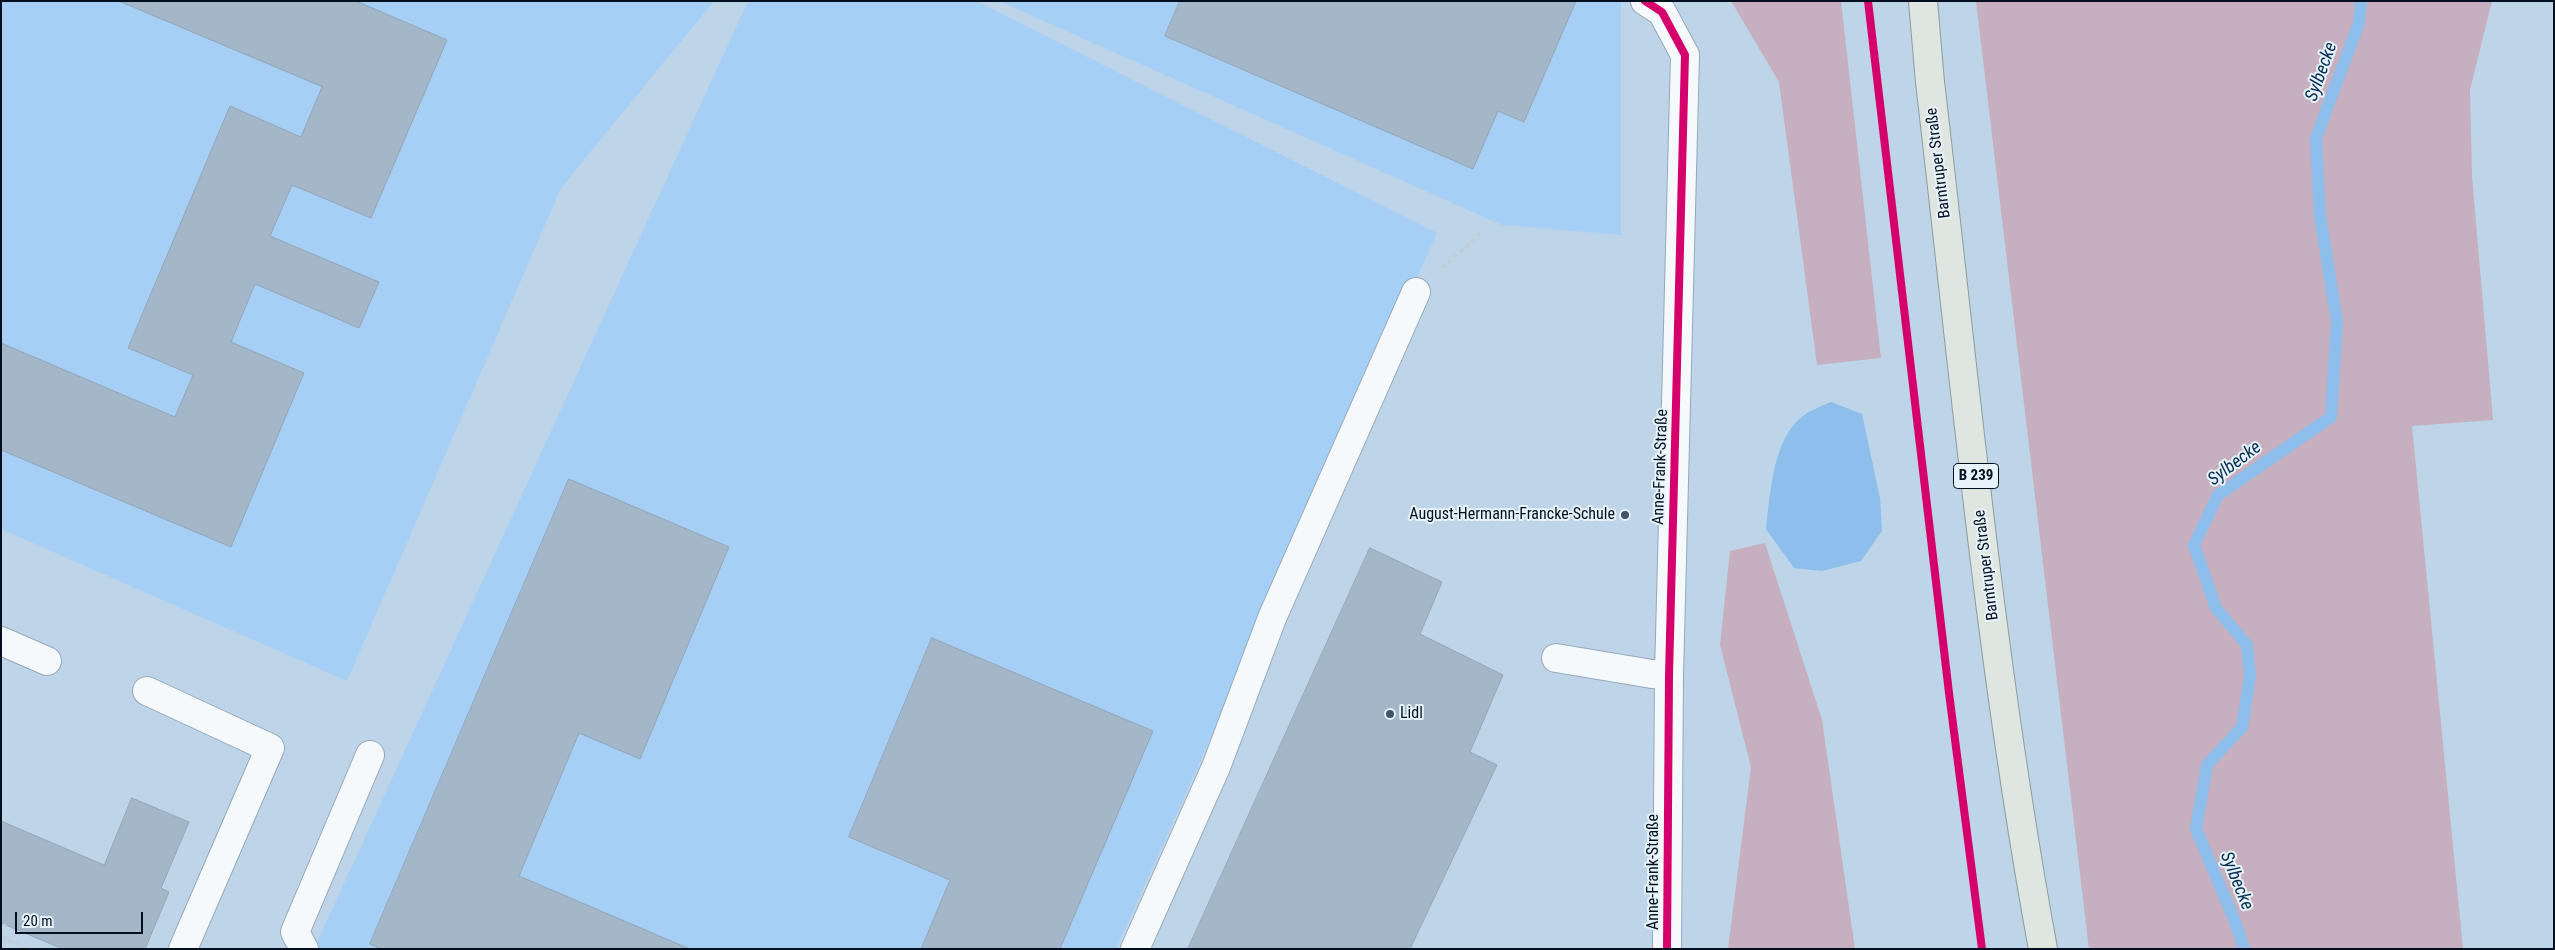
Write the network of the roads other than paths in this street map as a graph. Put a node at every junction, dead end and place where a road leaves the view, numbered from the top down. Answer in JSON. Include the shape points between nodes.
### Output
{"nodes":[{"id":1,"x":1645,"y":1,"type":"edge"},
{"id":2,"x":1922,"y":1,"type":"edge"},
{"id":3,"x":1416,"y":292,"type":"road end"},
{"id":4,"x":1,"y":641,"type":"edge"},
{"id":5,"x":1556,"y":658,"type":"dead end"},
{"id":6,"x":46,"y":661,"type":"dead end"},
{"id":7,"x":1669,"y":675,"type":"junction"},
{"id":8,"x":147,"y":691,"type":"dead end"},
{"id":9,"x":370,"y":755,"type":"dead end"},
{"id":10,"x":183,"y":949,"type":"edge"},
{"id":11,"x":304,"y":949,"type":"edge"},
{"id":12,"x":1135,"y":949,"type":"edge"},
{"id":13,"x":1667,"y":949,"type":"edge"},
{"id":14,"x":2043,"y":949,"type":"edge"}],
"edges":[{"from":1,"to":7,"type":"street","name":"Anne-Frank-Straße","via":[[1662,12],[1686,55]]},
{"from":2,"to":14,"type":"main road","name":"Barntruper Straße","number":"B 239","via":[[1991,607],[2025,850]]},
{"from":3,"to":12,"type":"street","via":[[1272,618],[1216,767]]},
{"from":4,"to":6,"type":"street"},
{"from":5,"to":7,"type":"street"},
{"from":7,"to":13,"type":"street","name":"Anne-Frank-Straße"},
{"from":8,"to":10,"type":"street","via":[[270,748]]},
{"from":9,"to":11,"type":"street","via":[[295,932]]}]}
